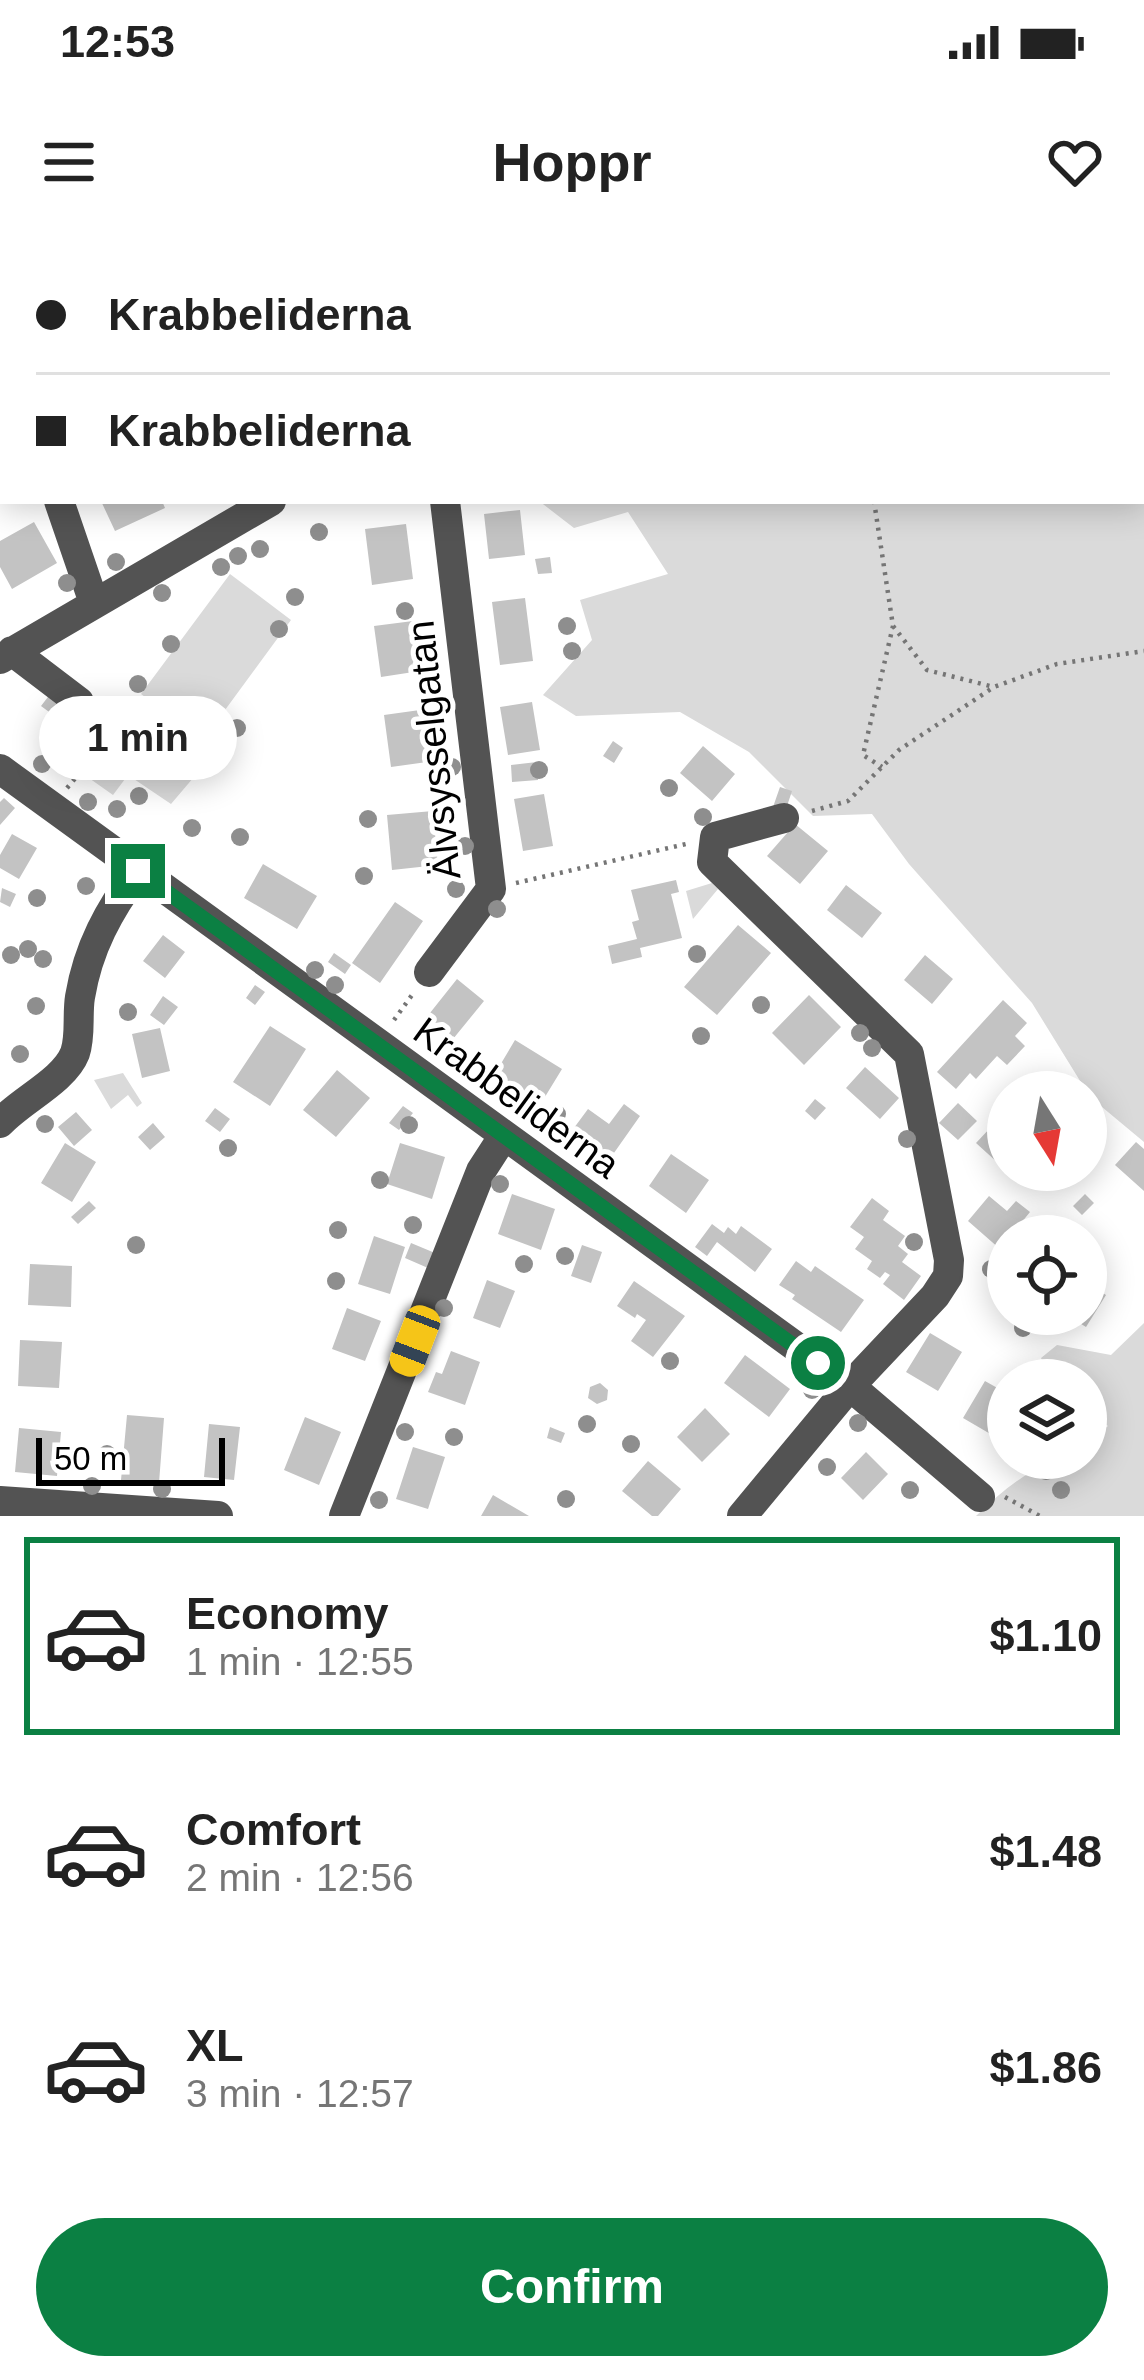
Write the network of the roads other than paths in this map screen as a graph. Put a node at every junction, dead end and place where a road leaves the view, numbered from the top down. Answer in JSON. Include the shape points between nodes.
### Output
{"nodes":[{"id":1,"x":60,"y":504,"type":"edge"},
{"id":2,"x":266,"y":504,"type":"edge"},
{"id":3,"x":445,"y":504,"type":"edge"},
{"id":4,"x":94,"y":603,"type":"junction"},
{"id":5,"x":6,"y":655,"type":"edge"},
{"id":6,"x":79,"y":701,"type":"road end"},
{"id":7,"x":0,"y":769,"type":"edge"},
{"id":8,"x":784,"y":818,"type":"road end"},
{"id":9,"x":138,"y":871,"type":"junction"},
{"id":10,"x":429,"y":972,"type":"road end"},
{"id":11,"x":0,"y":1123,"type":"edge"},
{"id":12,"x":503,"y":1137,"type":"junction"},
{"id":13,"x":850,"y":1386,"type":"junction"},
{"id":14,"x":980,"y":1497,"type":"dead end"},
{"id":15,"x":0,"y":1501,"type":"edge"},
{"id":16,"x":218,"y":1516,"type":"edge"},
{"id":17,"x":344,"y":1516,"type":"edge"},
{"id":18,"x":742,"y":1516,"type":"edge"}],
"edges":[{"from":1,"to":4,"type":"street"},
{"from":2,"to":4,"type":"street"},
{"from":3,"to":10,"type":"street","name":"Älvsysselgatan","via":[[491,889]]},
{"from":4,"to":5,"type":"street"},
{"from":5,"to":6,"type":"street"},
{"from":7,"to":9,"type":"street","name":"Krabbeliderna"},
{"from":8,"to":13,"type":"street","via":[[715,837],[712,862],[909,1054],[945,1232],[948,1276]]},
{"from":9,"to":11,"type":"street","via":[[90,950],[74,1054]]},
{"from":9,"to":12,"type":"street","name":"Krabbeliderna"},
{"from":12,"to":13,"type":"street","name":"Krabbeliderna"},
{"from":12,"to":17,"type":"street","via":[[481,1171]]},
{"from":13,"to":14,"type":"street","name":"Krabbeliderna"},
{"from":13,"to":18,"type":"street"},
{"from":15,"to":16,"type":"street"}]}
